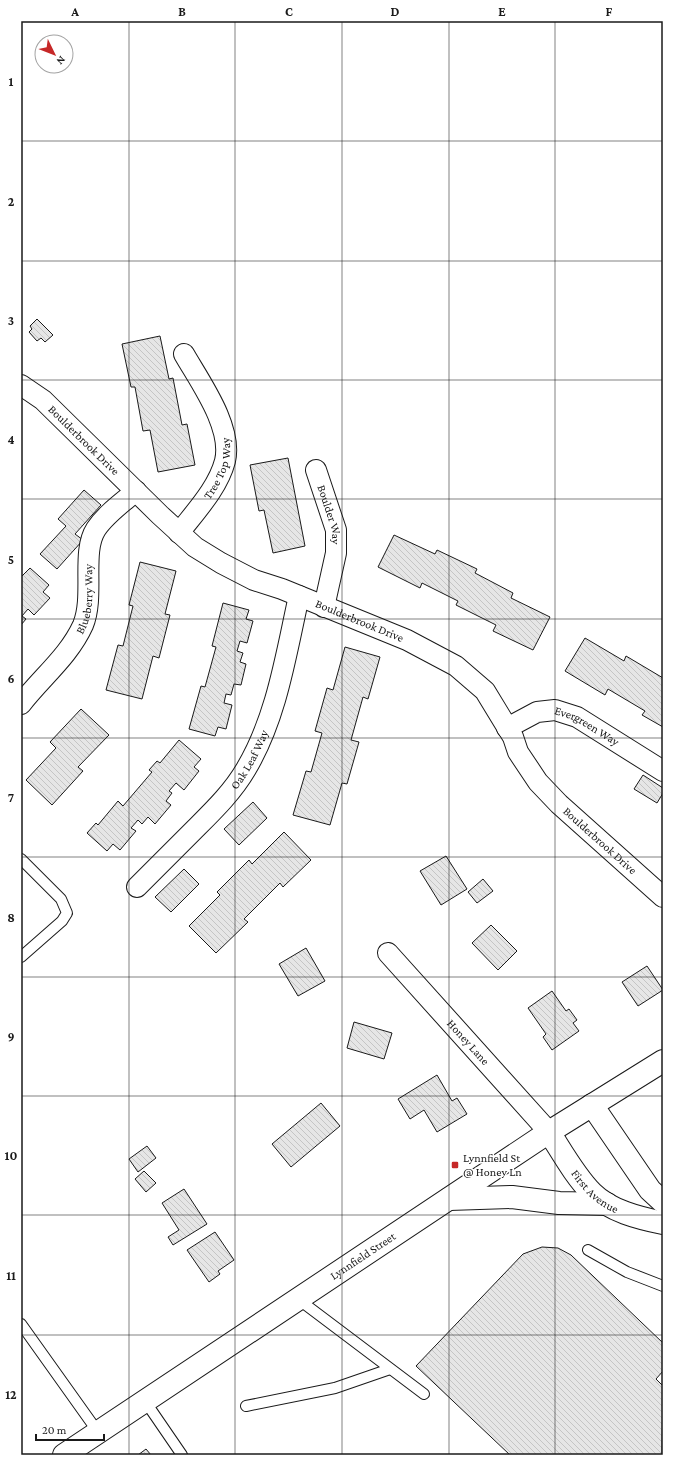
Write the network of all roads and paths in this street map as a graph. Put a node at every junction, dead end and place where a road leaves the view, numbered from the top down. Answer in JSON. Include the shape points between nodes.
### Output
{"nodes":[{"id":1,"x":184,"y":354,"type":"dead end"},
{"id":2,"x":21,"y":385,"type":"edge"},
{"id":3,"x":316,"y":470,"type":"dead end"},
{"id":4,"x":136,"y":491,"type":"junction"},
{"id":5,"x":179,"y":533,"type":"junction"},
{"id":6,"x":299,"y":596,"type":"junction"},
{"id":7,"x":324,"y":607,"type":"junction"},
{"id":8,"x":21,"y":704,"type":"edge"},
{"id":9,"x":507,"y":728,"type":"junction"},
{"id":10,"x":663,"y":771,"type":"edge"},
{"id":11,"x":21,"y":859,"type":"edge"},
{"id":12,"x":137,"y":887,"type":"dead end"},
{"id":13,"x":663,"y":897,"type":"edge"},
{"id":14,"x":388,"y":953,"type":"dead end"},
{"id":15,"x":21,"y":956,"type":"edge"},
{"id":16,"x":663,"y":1061,"type":"edge"},
{"id":17,"x":592,"y":1105,"type":"junction"},
{"id":18,"x":549,"y":1132,"type":"junction"},
{"id":19,"x":449,"y":1199,"type":"junction"},
{"id":20,"x":663,"y":1202,"type":"edge"},
{"id":21,"x":606,"y":1204,"type":"junction"},
{"id":22,"x":663,"y":1223,"type":"edge"},
{"id":23,"x":588,"y":1250,"type":"dead end"},
{"id":24,"x":663,"y":1286,"type":"edge"},
{"id":25,"x":298,"y":1299,"type":"junction"},
{"id":26,"x":21,"y":1324,"type":"edge"},
{"id":27,"x":390,"y":1369,"type":"junction"},
{"id":28,"x":424,"y":1394,"type":"dead end"},
{"id":29,"x":145,"y":1401,"type":"junction"},
{"id":30,"x":246,"y":1406,"type":"dead end"},
{"id":31,"x":98,"y":1432,"type":"junction"},
{"id":32,"x":64,"y":1455,"type":"edge"},
{"id":33,"x":182,"y":1455,"type":"edge"}],
"edges":[{"from":1,"to":5,"type":"street","name":"Tree Top Way","via":[[223,428],[225,460],[207,496]]},
{"from":2,"to":4,"type":"street","name":"Boulderbrook Drive","via":[[43,400]]},
{"from":3,"to":7,"type":"street","name":"Boulder Way","via":[[336,530],[336,553]]},
{"from":4,"to":5,"type":"street","name":"Boulderbrook Drive"},
{"from":4,"to":8,"type":"street","name":"Blueberry Way","via":[[95,530],[90,548],[90,595],[83,624],[67,652]]},
{"from":5,"to":6,"type":"street","name":"Boulderbrook Drive","via":[[195,547],[221,563],[254,580]]},
{"from":6,"to":7,"type":"street","name":"Boulderbrook Drive"},
{"from":6,"to":12,"type":"street","name":"Oak Leaf Way","via":[[277,693],[261,742],[246,770],[232,791]]},
{"from":7,"to":9,"type":"street","name":"Boulderbrook Drive","via":[[407,640],[456,666],[485,691]]},
{"from":9,"to":10,"type":"street","name":"Evergreen Way","via":[[538,712],[555,710],[577,717]]},
{"from":9,"to":13,"type":"street","name":"Boulderbrook Drive","via":[[518,752],[538,782]]},
{"from":11,"to":15,"type":"lane","via":[[61,899],[67,913],[62,921]]},
{"from":14,"to":18,"type":"street","name":"Honey Lane"},
{"from":16,"to":17,"type":"main road","name":"Lynnfield Street"},
{"from":17,"to":18,"type":"main road","name":"Lynnfield Street"},
{"from":17,"to":20,"type":"main road","via":[[650,1190]]},
{"from":18,"to":19,"type":"main road","name":"Lynnfield Street"},
{"from":18,"to":21,"type":"main road","name":"First Avenue","via":[[580,1178],[593,1194]]},
{"from":19,"to":21,"type":"main road","via":[[512,1197],[559,1203]]},
{"from":19,"to":25,"type":"main road","name":"Lynnfield Street"},
{"from":21,"to":22,"type":"main road","name":"First Avenue","via":[[626,1213]]},
{"from":23,"to":24,"type":"lane","via":[[627,1272]]},
{"from":25,"to":27,"type":"lane"},
{"from":25,"to":29,"type":"main road","name":"Lynnfield Street"},
{"from":26,"to":31,"type":"lane"},
{"from":27,"to":28,"type":"lane"},
{"from":27,"to":30,"type":"lane","via":[[335,1388]]},
{"from":29,"to":31,"type":"main road","name":"Lynnfield Street"},
{"from":29,"to":33,"type":"lane"},
{"from":31,"to":32,"type":"main road","name":"Lynnfield Street"}]}
